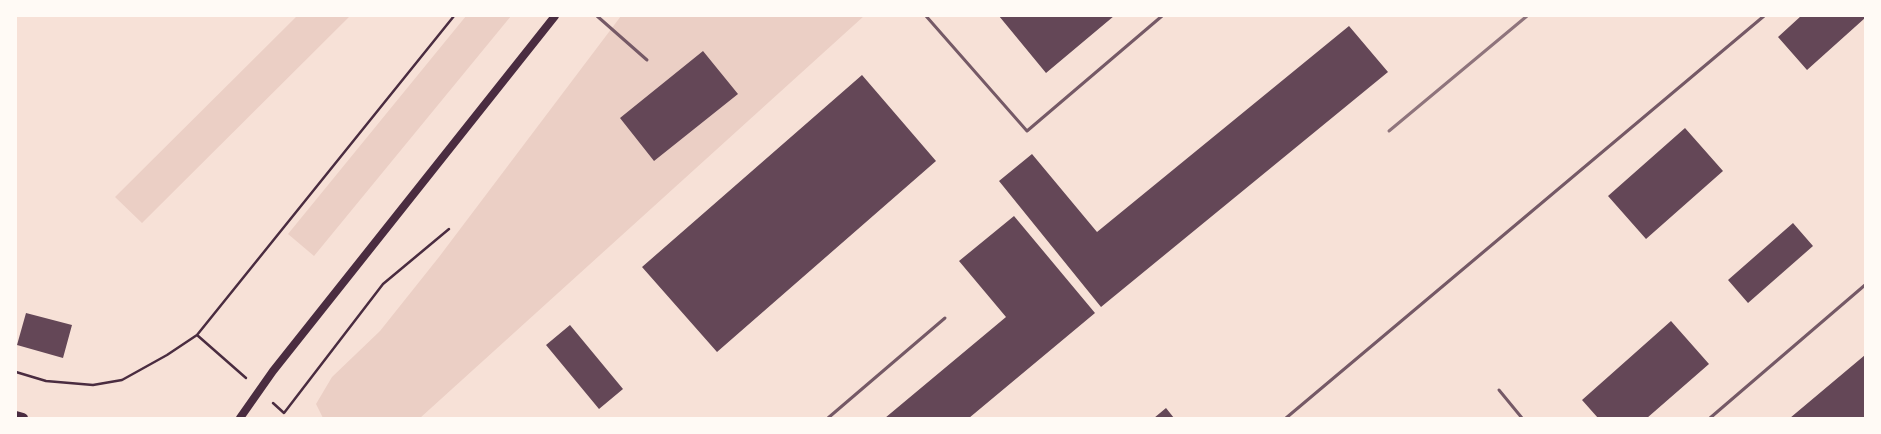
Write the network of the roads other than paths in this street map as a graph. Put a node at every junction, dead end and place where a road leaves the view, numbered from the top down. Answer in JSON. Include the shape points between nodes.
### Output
{"nodes":[{"id":1,"x":555,"y":16,"type":"edge"},
{"id":2,"x":597,"y":16,"type":"edge"},
{"id":3,"x":926,"y":16,"type":"edge"},
{"id":4,"x":1162,"y":16,"type":"edge"},
{"id":5,"x":1764,"y":16,"type":"edge"},
{"id":6,"x":647,"y":60,"type":"dead end"},
{"id":7,"x":1865,"y":286,"type":"edge"},
{"id":8,"x":945,"y":318,"type":"dead end"},
{"id":9,"x":1498,"y":390,"type":"dead end"},
{"id":10,"x":16,"y":416,"type":"edge"},
{"id":11,"x":23,"y":418,"type":"edge"},
{"id":12,"x":240,"y":418,"type":"edge"},
{"id":13,"x":828,"y":418,"type":"edge"},
{"id":14,"x":1286,"y":418,"type":"edge"},
{"id":15,"x":1522,"y":418,"type":"edge"},
{"id":16,"x":1710,"y":418,"type":"edge"}],
"edges":[{"from":1,"to":12,"type":"main road","via":[[273,371]]},
{"from":2,"to":6,"type":"lane"},
{"from":3,"to":4,"type":"lane","via":[[1027,131]]},
{"from":5,"to":14,"type":"lane"},
{"from":7,"to":16,"type":"lane"},
{"from":8,"to":13,"type":"lane"},
{"from":9,"to":15,"type":"lane"},
{"from":10,"to":11,"type":"main road"}]}
